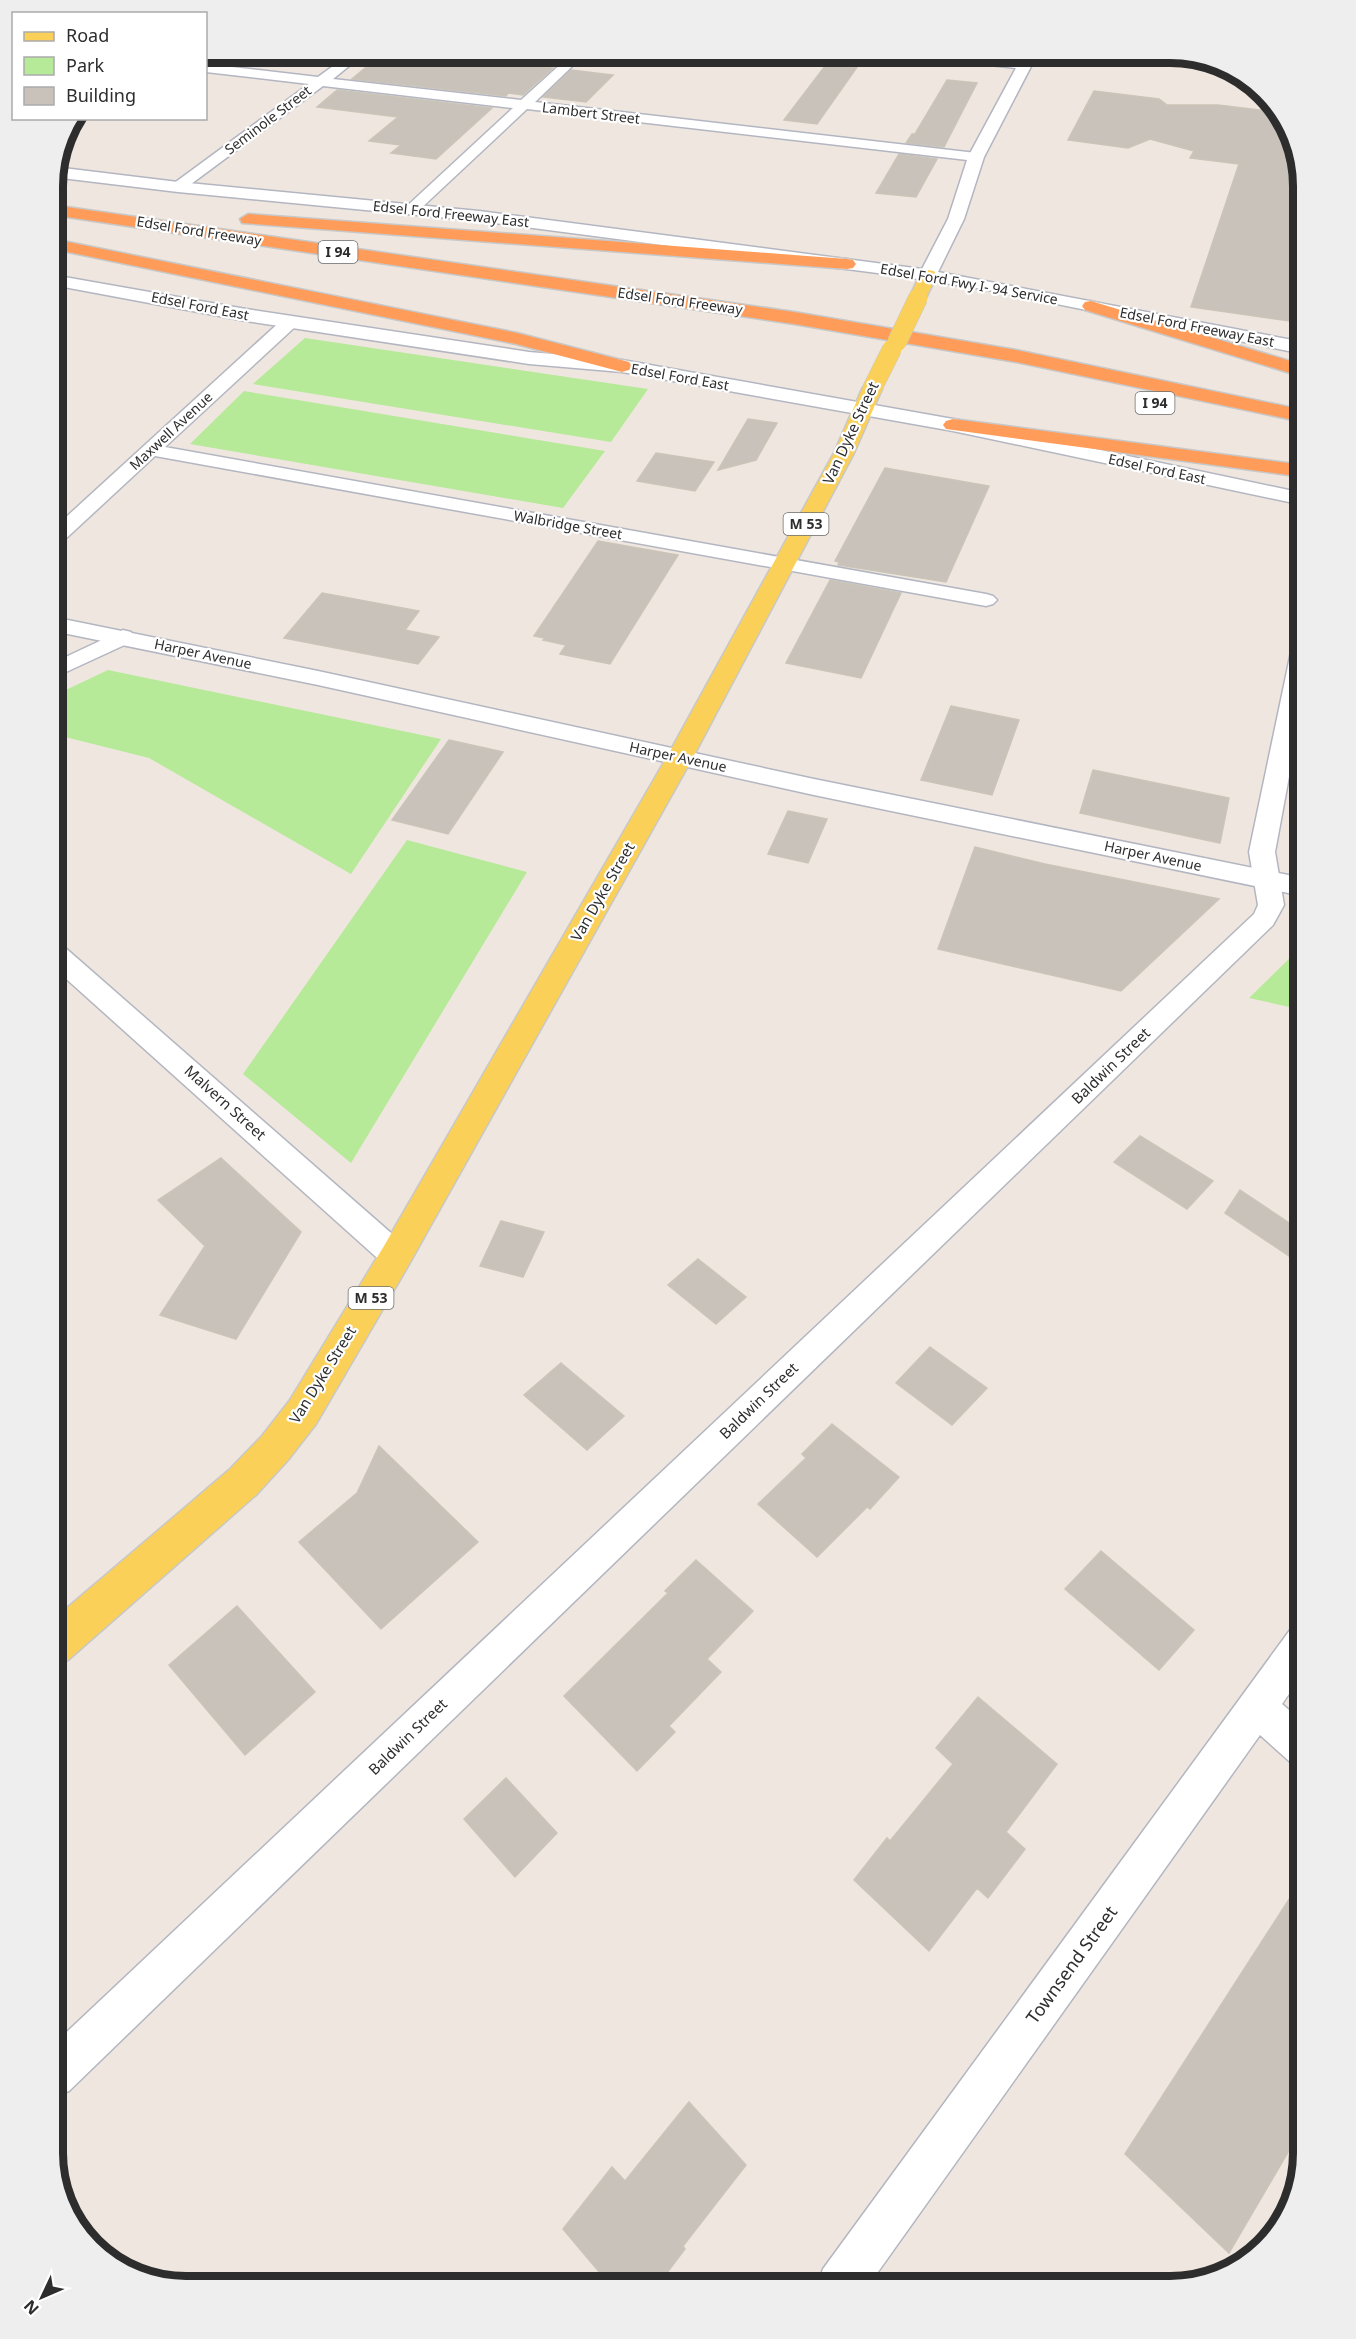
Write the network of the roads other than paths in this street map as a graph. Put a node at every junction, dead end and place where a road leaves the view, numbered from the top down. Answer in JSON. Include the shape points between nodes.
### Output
{"nodes":[{"id":1,"x":345,"y":63,"type":"edge"},
{"id":2,"x":569,"y":63,"type":"edge"},
{"id":3,"x":1026,"y":63,"type":"edge"},
{"id":4,"x":207,"y":68,"type":"edge"},
{"id":5,"x":320,"y":82,"type":"junction"},
{"id":6,"x":524,"y":105,"type":"junction"},
{"id":7,"x":976,"y":157,"type":"junction"},
{"id":8,"x":64,"y":173,"type":"edge"},
{"id":9,"x":177,"y":187,"type":"junction"},
{"id":10,"x":63,"y":206,"type":"edge"},
{"id":11,"x":412,"y":209,"type":"junction"},
{"id":12,"x":63,"y":211,"type":"edge"},
{"id":13,"x":208,"y":216,"type":"dead end"},
{"id":14,"x":231,"y":217,"type":"dead end"},
{"id":15,"x":63,"y":233,"type":"edge"},
{"id":16,"x":136,"y":243,"type":"dead end"},
{"id":17,"x":63,"y":246,"type":"edge"},
{"id":18,"x":847,"y":264,"type":"junction"},
{"id":19,"x":928,"y":275,"type":"junction"},
{"id":20,"x":63,"y":282,"type":"edge"},
{"id":21,"x":492,"y":291,"type":"dead end"},
{"id":22,"x":1091,"y":306,"type":"junction"},
{"id":23,"x":290,"y":322,"type":"junction"},
{"id":24,"x":1293,"y":346,"type":"edge"},
{"id":25,"x":622,"y":366,"type":"junction"},
{"id":26,"x":1293,"y":368,"type":"edge"},
{"id":27,"x":862,"y":410,"type":"junction"},
{"id":28,"x":1293,"y":414,"type":"edge"},
{"id":29,"x":953,"y":426,"type":"junction"},
{"id":30,"x":1293,"y":434,"type":"edge"},
{"id":31,"x":151,"y":450,"type":"junction"},
{"id":32,"x":1293,"y":470,"type":"edge"},
{"id":33,"x":1293,"y":498,"type":"edge"},
{"id":34,"x":63,"y":531,"type":"edge"},
{"id":35,"x":784,"y":564,"type":"junction"},
{"id":36,"x":986,"y":600,"type":"dead end"},
{"id":37,"x":63,"y":626,"type":"edge"},
{"id":38,"x":123,"y":637,"type":"junction"},
{"id":39,"x":63,"y":666,"type":"edge"},
{"id":40,"x":1293,"y":701,"type":"edge"},
{"id":41,"x":680,"y":757,"type":"junction"},
{"id":42,"x":1266,"y":879,"type":"junction"},
{"id":43,"x":1293,"y":885,"type":"edge"},
{"id":44,"x":63,"y":961,"type":"edge"},
{"id":45,"x":396,"y":1256,"type":"junction"},
{"id":46,"x":63,"y":1637,"type":"edge"},
{"id":47,"x":1293,"y":1658,"type":"edge"},
{"id":48,"x":1257,"y":1707,"type":"junction"},
{"id":49,"x":1293,"y":1738,"type":"edge"},
{"id":50,"x":63,"y":2065,"type":"edge"},
{"id":51,"x":847,"y":2276,"type":"edge"}],
"edges":[{"from":1,"to":5,"type":"street","name":"Seminole Street"},
{"from":2,"to":6,"type":"street"},
{"from":3,"to":7,"type":"street","name":"Van Dyke Street","number":"M 53"},
{"from":4,"to":5,"type":"street","name":"Lambert Street"},
{"from":5,"to":6,"type":"street","name":"Lambert Street"},
{"from":5,"to":9,"type":"street","name":"Seminole Street"},
{"from":6,"to":7,"type":"street","name":"Lambert Street"},
{"from":6,"to":11,"type":"street"},
{"from":7,"to":19,"type":"street","name":"Van Dyke Street","number":"M 53","via":[[956,219]]},
{"from":8,"to":9,"type":"street","name":"Edsel Ford Freeway East"},
{"from":9,"to":11,"type":"street","name":"Edsel Ford Freeway East"},
{"from":10,"to":13,"type":"highway"},
{"from":11,"to":18,"type":"street","name":"Edsel Ford Freeway East"},
{"from":12,"to":28,"type":"highway","name":"Edsel Ford Freeway","number":"I 94","via":[[794,318],[1016,356]]},
{"from":14,"to":18,"type":"highway"},
{"from":15,"to":16,"type":"highway","name":"Edsel Ford Freeway"},
{"from":17,"to":25,"type":"highway","via":[[517,339]]},
{"from":18,"to":19,"type":"street","name":"Edsel Ford Fwy I- 94 Service"},
{"from":19,"to":22,"type":"street","name":"Edsel Ford Fwy I- 94 Service"},
{"from":19,"to":27,"type":"main road","name":"Van Dyke Street","number":"M 53","bridge":true},
{"from":20,"to":23,"type":"street","name":"Edsel Ford East"},
{"from":21,"to":30,"type":"highway","name":"Edsel Ford Freeway","number":"I 94","via":[[773,332],[1006,373]]},
{"from":22,"to":24,"type":"street","name":"Edsel Ford Freeway East"},
{"from":22,"to":26,"type":"highway"},
{"from":23,"to":25,"type":"street","name":"Edsel Ford East","via":[[529,358]]},
{"from":23,"to":31,"type":"street","name":"Maxwell Avenue"},
{"from":25,"to":27,"type":"street","name":"Edsel Ford East"},
{"from":27,"to":29,"type":"street","name":"Edsel Ford East"},
{"from":27,"to":35,"type":"main road","name":"Van Dyke Street","number":"M 53","via":[[844,453]]},
{"from":29,"to":32,"type":"highway"},
{"from":29,"to":33,"type":"street","name":"Edsel Ford East"},
{"from":31,"to":34,"type":"street","name":"Maxwell Avenue"},
{"from":31,"to":35,"type":"street","name":"Walbridge Street"},
{"from":35,"to":36,"type":"street","name":"Walbridge Street"},
{"from":35,"to":41,"type":"main road","name":"Van Dyke Street","number":"M 53"},
{"from":37,"to":38,"type":"street","name":"Harper Avenue"},
{"from":38,"to":39,"type":"street"},
{"from":38,"to":41,"type":"street","name":"Harper Avenue"},
{"from":40,"to":42,"type":"street","name":"Baldwin Street","via":[[1262,852]]},
{"from":41,"to":42,"type":"street","name":"Harper Avenue"},
{"from":41,"to":45,"type":"main road","name":"Van Dyke Street","number":"M 53"},
{"from":42,"to":43,"type":"street","name":"Harper Avenue"},
{"from":42,"to":50,"type":"street","name":"Baldwin Street","via":[[1271,905],[1264,919]]},
{"from":44,"to":45,"type":"street","name":"Malvern Street"},
{"from":45,"to":46,"type":"main road","name":"Van Dyke Street","number":"M 53","via":[[303,1412],[275,1448],[243,1482]]},
{"from":47,"to":48,"type":"street","name":"Townsend Street"},
{"from":48,"to":49,"type":"street"},
{"from":48,"to":51,"type":"street","name":"Townsend Street"}]}
